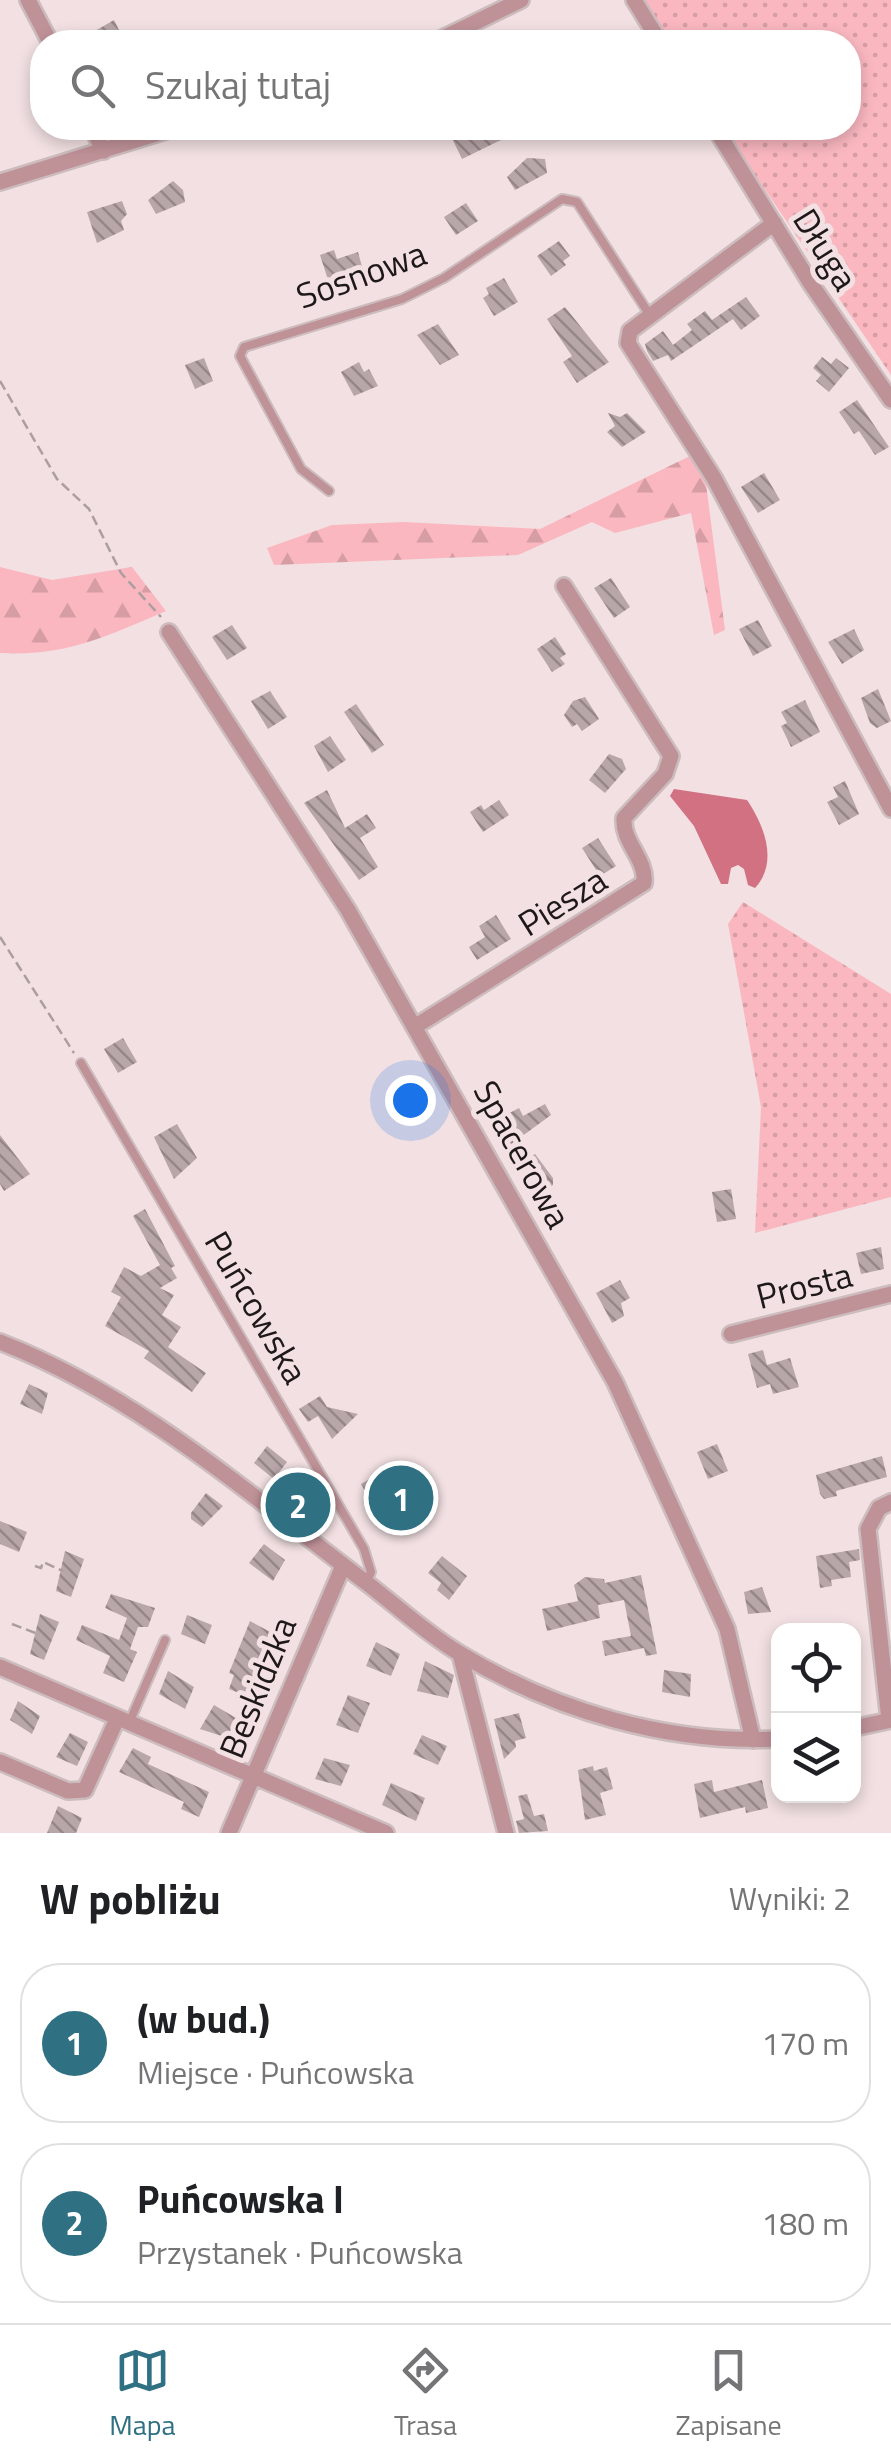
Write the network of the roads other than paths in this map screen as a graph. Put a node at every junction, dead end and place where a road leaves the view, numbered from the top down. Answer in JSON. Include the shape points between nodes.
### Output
{"nodes":[{"id":1,"x":28,"y":0,"type":"edge"},
{"id":2,"x":521,"y":0,"type":"edge"},
{"id":3,"x":634,"y":0,"type":"edge"},
{"id":4,"x":44,"y":30,"type":"edge"},
{"id":5,"x":460,"y":30,"type":"edge"},
{"id":6,"x":653,"y":30,"type":"edge"},
{"id":7,"x":99,"y":140,"type":"edge"},
{"id":8,"x":136,"y":140,"type":"edge"},
{"id":9,"x":723,"y":140,"type":"edge"},
{"id":10,"x":104,"y":150,"type":"junction"},
{"id":11,"x":0,"y":182,"type":"edge"},
{"id":12,"x":774,"y":222,"type":"junction"},
{"id":13,"x":651,"y":317,"type":"junction"},
{"id":14,"x":891,"y":400,"type":"edge"},
{"id":15,"x":329,"y":492,"type":"dead end"},
{"id":16,"x":564,"y":586,"type":"dead end"},
{"id":17,"x":168,"y":632,"type":"road end"},
{"id":18,"x":891,"y":809,"type":"edge"},
{"id":19,"x":416,"y":1026,"type":"junction"},
{"id":20,"x":80,"y":1063,"type":"road end"},
{"id":21,"x":891,"y":1294,"type":"edge"},
{"id":22,"x":731,"y":1334,"type":"dead end"},
{"id":23,"x":0,"y":1342,"type":"edge"},
{"id":24,"x":891,"y":1502,"type":"edge"},
{"id":25,"x":343,"y":1566,"type":"junction"},
{"id":26,"x":366,"y":1584,"type":"junction"},
{"id":27,"x":164,"y":1640,"type":"dead end"},
{"id":28,"x":460,"y":1654,"type":"junction"},
{"id":29,"x":0,"y":1666,"type":"edge"},
{"id":30,"x":890,"y":1720,"type":"edge"},
{"id":31,"x":123,"y":1721,"type":"junction"},
{"id":32,"x":861,"y":1726,"type":"edge"},
{"id":33,"x":771,"y":1739,"type":"edge"},
{"id":34,"x":754,"y":1740,"type":"junction"},
{"id":35,"x":0,"y":1762,"type":"edge"},
{"id":36,"x":252,"y":1776,"type":"junction"},
{"id":37,"x":230,"y":1833,"type":"edge"},
{"id":38,"x":386,"y":1833,"type":"edge"},
{"id":39,"x":506,"y":1833,"type":"edge"}],
"edges":[{"from":1,"to":4,"type":"street"},
{"from":2,"to":5,"type":"street"},
{"from":3,"to":6,"type":"street"},
{"from":7,"to":10,"type":"street"},
{"from":8,"to":10,"type":"street"},
{"from":9,"to":12,"type":"street","name":"Długa"},
{"from":10,"to":11,"type":"street"},
{"from":12,"to":13,"type":"street"},
{"from":12,"to":14,"type":"street","name":"Długa"},
{"from":13,"to":15,"type":"lane","name":"Sosnowa","via":[[577,202],[562,200],[402,299],[244,346],[240,356],[301,470]]},
{"from":13,"to":18,"type":"street","via":[[630,331],[628,343],[714,478]]},
{"from":16,"to":19,"type":"street","name":"Piesza","via":[[671,756],[665,774],[624,818],[644,883]]},
{"from":17,"to":19,"type":"street","name":"Spacerowa"},
{"from":19,"to":34,"type":"street","name":"Spacerowa","via":[[615,1382],[727,1628]]},
{"from":20,"to":26,"type":"lane","name":"Puńcowska","via":[[364,1549],[371,1572]]},
{"from":21,"to":22,"type":"street","name":"Prosta"},
{"from":23,"to":25,"type":"street","via":[[146,1418]]},
{"from":24,"to":30,"type":"street","via":[[878,1508],[868,1529]]},
{"from":25,"to":26,"type":"street"},
{"from":25,"to":36,"type":"street","name":"Beskidzka"},
{"from":26,"to":28,"type":"street"},
{"from":27,"to":31,"type":"lane"},
{"from":28,"to":34,"type":"street","via":[[623,1724]]},
{"from":28,"to":39,"type":"street"},
{"from":29,"to":31,"type":"street"},
{"from":30,"to":32,"type":"street"},
{"from":31,"to":35,"type":"street","via":[[86,1790],[68,1791]]},
{"from":31,"to":36,"type":"street"},
{"from":33,"to":34,"type":"street"},
{"from":36,"to":37,"type":"street","name":"Beskidzka"},
{"from":36,"to":38,"type":"street"}]}
